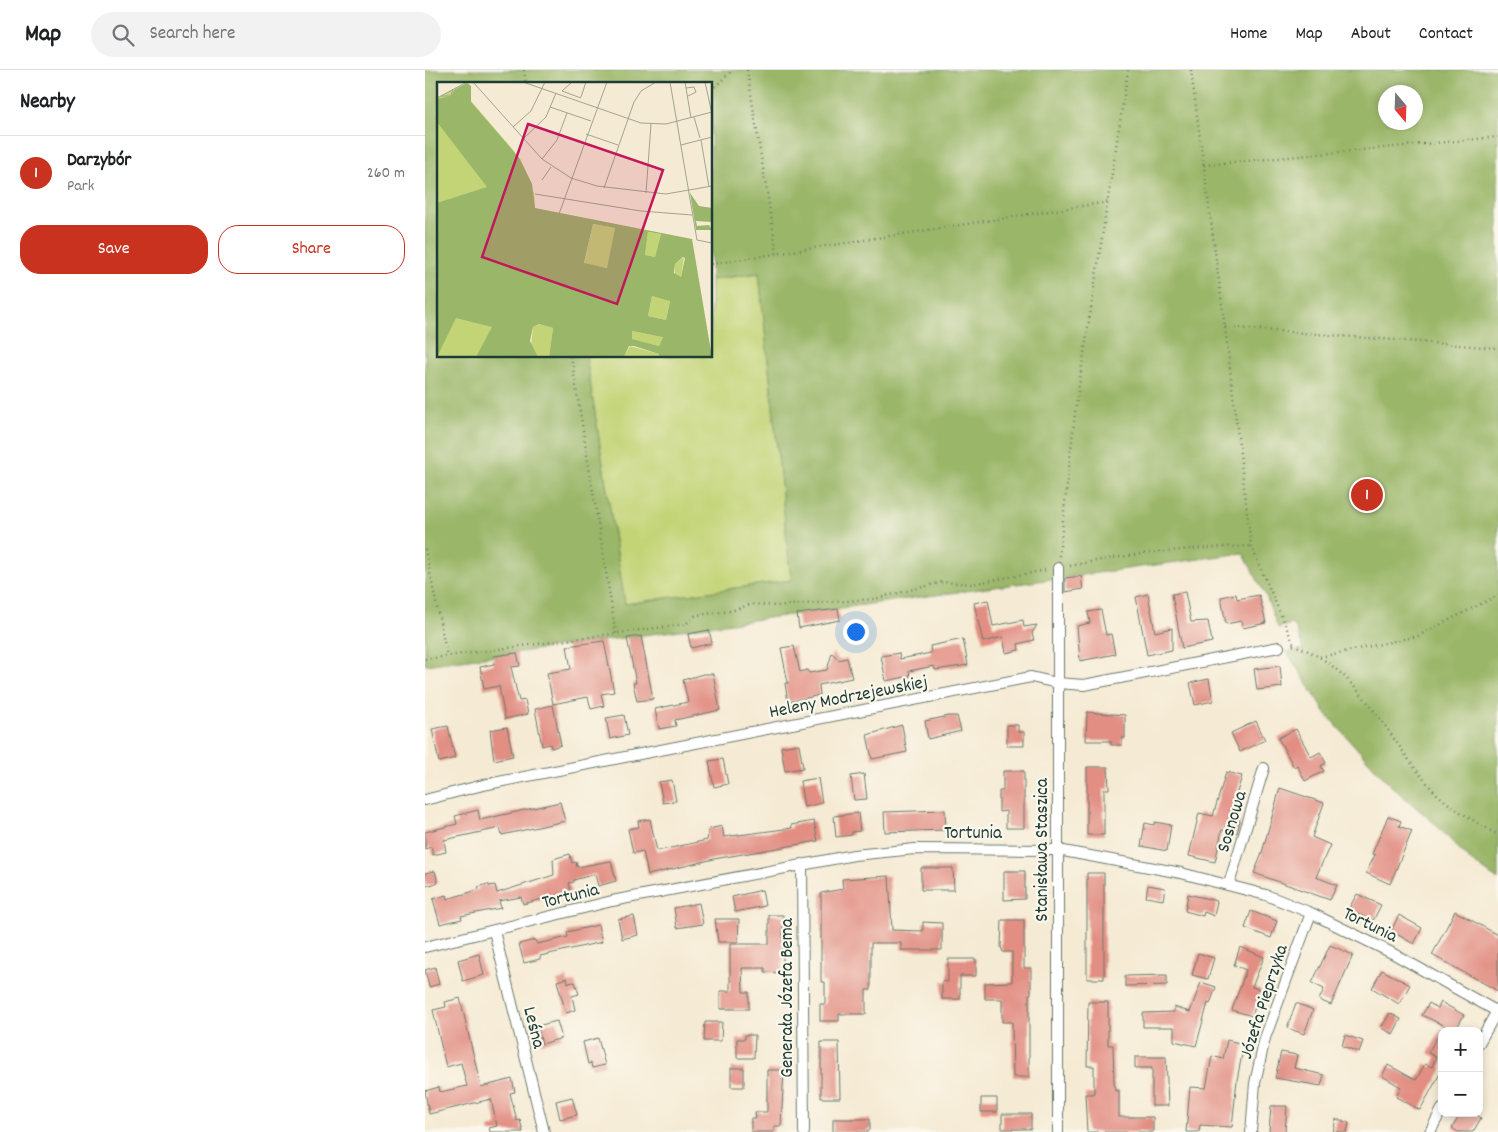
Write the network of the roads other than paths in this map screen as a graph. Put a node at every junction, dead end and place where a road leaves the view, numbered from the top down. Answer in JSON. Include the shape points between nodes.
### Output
{"nodes":[{"id":1,"x":1058,"y":568,"type":"road end"},
{"id":2,"x":1279,"y":647,"type":"dead end"},
{"id":3,"x":1057,"y":683,"type":"junction"},
{"id":4,"x":1265,"y":768,"type":"dead end"},
{"id":5,"x":425,"y":800,"type":"edge"},
{"id":6,"x":1058,"y":850,"type":"junction"},
{"id":7,"x":802,"y":864,"type":"junction"},
{"id":8,"x":1229,"y":884,"type":"junction"},
{"id":9,"x":1311,"y":913,"type":"junction"},
{"id":10,"x":494,"y":931,"type":"junction"},
{"id":11,"x":425,"y":948,"type":"edge"},
{"id":12,"x":1498,"y":1011,"type":"edge"},
{"id":13,"x":1483,"y":1036,"type":"edge"},
{"id":14,"x":1438,"y":1117,"type":"edge"},
{"id":15,"x":544,"y":1132,"type":"edge"},
{"id":16,"x":804,"y":1132,"type":"edge"},
{"id":17,"x":1058,"y":1132,"type":"edge"},
{"id":18,"x":1251,"y":1132,"type":"edge"},
{"id":19,"x":1430,"y":1132,"type":"edge"}],
"edges":[{"from":1,"to":3,"type":"street","name":"Stanisława Staszica"},
{"from":2,"to":3,"type":"street","name":"Heleny Modrzejewskiej","via":[[1084,686]]},
{"from":3,"to":5,"type":"street","name":"Heleny Modrzejewskiej","via":[[1031,677],[483,784]]},
{"from":3,"to":6,"type":"street","name":"Stanisława Staszica"},
{"from":4,"to":8,"type":"street","name":"Sosnowa"},
{"from":6,"to":7,"type":"street","name":"Tortunia","via":[[915,849]]},
{"from":6,"to":8,"type":"street","name":"Tortunia"},
{"from":6,"to":17,"type":"street","name":"Stanisława Staszica"},
{"from":7,"to":10,"type":"street","name":"Tortunia","via":[[612,901]]},
{"from":7,"to":16,"type":"street","name":"Generała Józefa Bema"},
{"from":8,"to":9,"type":"street","name":"Tortunia"},
{"from":9,"to":12,"type":"street","name":"Tortunia"},
{"from":9,"to":18,"type":"street","name":"Józefa Pieprzyka","via":[[1265,1038],[1255,1083]]},
{"from":10,"to":11,"type":"street","name":"Tortunia"},
{"from":10,"to":15,"type":"street","name":"Leśna"},
{"from":12,"to":13,"type":"street"},
{"from":14,"to":19,"type":"street"}]}
